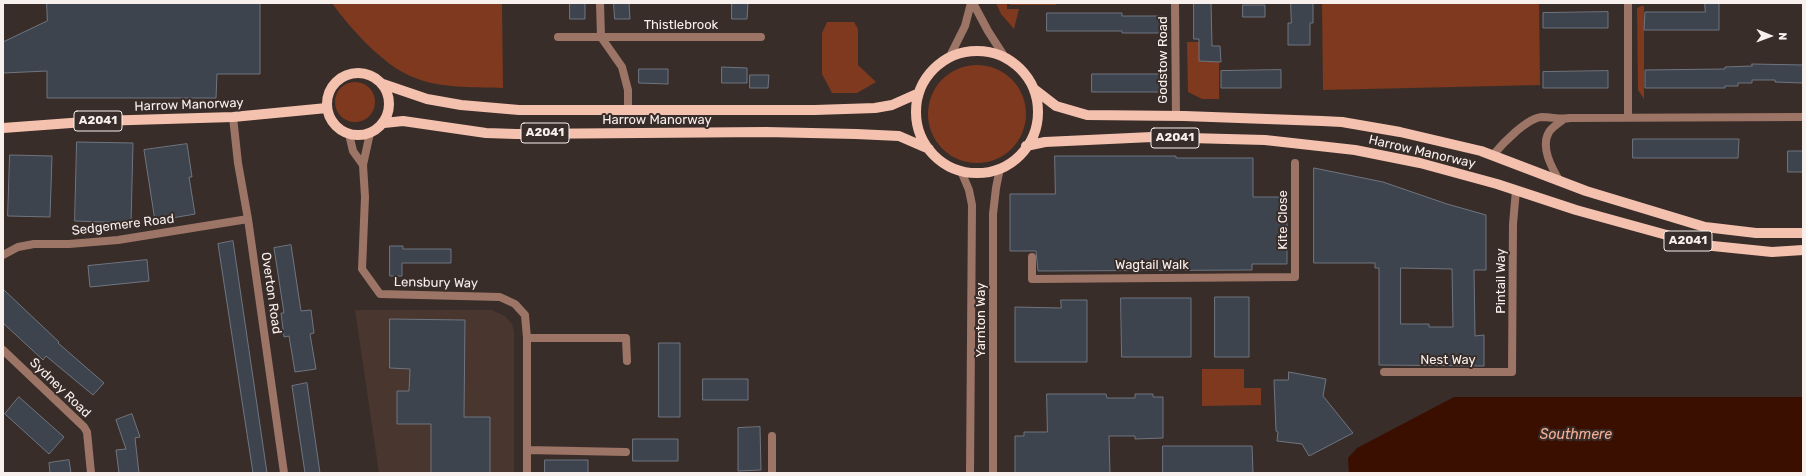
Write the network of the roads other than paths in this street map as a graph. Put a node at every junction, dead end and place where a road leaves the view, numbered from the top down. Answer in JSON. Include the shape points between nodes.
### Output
{"nodes":[{"id":1,"x":600,"y":3,"type":"edge"},
{"id":2,"x":972,"y":3,"type":"edge"},
{"id":3,"x":1175,"y":3,"type":"edge"},
{"id":4,"x":1628,"y":3,"type":"edge"},
{"id":5,"x":601,"y":37,"type":"junction"},
{"id":6,"x":761,"y":37,"type":"dead end"},
{"id":7,"x":558,"y":38,"type":"dead end"},
{"id":8,"x":950,"y":56,"type":"junction"},
{"id":9,"x":1006,"y":59,"type":"junction"},
{"id":10,"x":383,"y":84,"type":"junction"},
{"id":11,"x":1034,"y":89,"type":"junction"},
{"id":12,"x":919,"y":92,"type":"junction"},
{"id":13,"x":327,"y":108,"type":"junction"},
{"id":14,"x":628,"y":109,"type":"junction"},
{"id":15,"x":1176,"y":116,"type":"junction"},
{"id":16,"x":233,"y":117,"type":"junction"},
{"id":17,"x":1628,"y":117,"type":"junction"},
{"id":18,"x":1803,"y":117,"type":"edge"},
{"id":19,"x":1564,"y":119,"type":"junction"},
{"id":20,"x":384,"y":123,"type":"junction"},
{"id":21,"x":3,"y":128,"type":"edge"},
{"id":22,"x":370,"y":133,"type":"junction"},
{"id":23,"x":349,"y":134,"type":"junction"},
{"id":24,"x":1026,"y":146,"type":"junction"},
{"id":25,"x":929,"y":150,"type":"junction"},
{"id":26,"x":1493,"y":155,"type":"junction"},
{"id":27,"x":1295,"y":163,"type":"dead end"},
{"id":28,"x":363,"y":165,"type":"junction"},
{"id":29,"x":1000,"y":168,"type":"junction"},
{"id":30,"x":961,"y":171,"type":"junction"},
{"id":31,"x":1559,"y":180,"type":"junction"},
{"id":32,"x":1516,"y":190,"type":"junction"},
{"id":33,"x":248,"y":219,"type":"junction"},
{"id":34,"x":1803,"y":233,"type":"edge"},
{"id":35,"x":1803,"y":250,"type":"edge"},
{"id":36,"x":3,"y":255,"type":"edge"},
{"id":37,"x":1032,"y":257,"type":"dead end"},
{"id":38,"x":1295,"y":277,"type":"joint"},
{"id":39,"x":527,"y":338,"type":"junction"},
{"id":40,"x":3,"y":350,"type":"edge"},
{"id":41,"x":627,"y":361,"type":"dead end"},
{"id":42,"x":1384,"y":372,"type":"dead end"},
{"id":43,"x":1512,"y":372,"type":"joint"},
{"id":44,"x":772,"y":436,"type":"dead end"},
{"id":45,"x":527,"y":450,"type":"junction"},
{"id":46,"x":626,"y":452,"type":"dead end"},
{"id":47,"x":91,"y":473,"type":"edge"},
{"id":48,"x":284,"y":473,"type":"edge"},
{"id":49,"x":527,"y":473,"type":"edge"},
{"id":50,"x":772,"y":473,"type":"edge"},
{"id":51,"x":970,"y":473,"type":"edge"},
{"id":52,"x":993,"y":473,"type":"edge"}],
"edges":[{"from":1,"to":5,"type":"street"},
{"from":2,"to":8,"type":"street","via":[[965,26]]},
{"from":2,"to":9,"type":"street"},
{"from":3,"to":15,"type":"street","name":"Godstow Road"},
{"from":4,"to":17,"type":"street"},
{"from":5,"to":6,"type":"street","name":"Thistlebrook"},
{"from":5,"to":7,"type":"street","name":"Thistlebrook"},
{"from":5,"to":14,"type":"street","via":[[622,67],[628,90]]},
{"from":8,"to":9,"type":"main road","number":"A2041","via":[[974,52],[994,54]]},
{"from":8,"to":12,"type":"main road","number":"A2041","via":[[936,66]]},
{"from":9,"to":11,"type":"main road","number":"A2041","via":[[1027,77]]},
{"from":10,"to":13,"type":"main road","via":[[367,74],[343,77],[331,90]]},
{"from":10,"to":14,"type":"main road","name":"Harrow Manorway","number":"A2041","via":[[427,99],[461,105],[514,110]]},
{"from":10,"to":20,"type":"main road","via":[[390,100]]},
{"from":11,"to":15,"type":"main road","name":"Harrow Manorway","number":"A2041","via":[[1056,106],[1087,116]]},
{"from":11,"to":24,"type":"main road","number":"A2041","via":[[1037,121]]},
{"from":12,"to":14,"type":"main road","name":"Harrow Manorway","number":"A2041","via":[[892,105],[875,108]]},
{"from":12,"to":25,"type":"main road","number":"A2041","via":[[917,121]]},
{"from":13,"to":16,"type":"main road","name":"Harrow Manorway","number":"A2041"},
{"from":13,"to":23,"type":"main road","via":[[334,124]]},
{"from":15,"to":26,"type":"main road","name":"Harrow Manorway","number":"A2041","via":[[1342,122],[1400,132]]},
{"from":16,"to":21,"type":"main road","name":"Harrow Manorway","number":"A2041","via":[[98,121]]},
{"from":16,"to":33,"type":"street","name":"Overton Road"},
{"from":17,"to":18,"type":"street","name":"Harrow Manorway"},
{"from":17,"to":19,"type":"street","name":"Harrow Manorway"},
{"from":19,"to":26,"type":"street","name":"Harrow Manorway","via":[[1538,118],[1520,129]]},
{"from":19,"to":31,"type":"street","via":[[1549,132],[1546,141],[1548,159]]},
{"from":20,"to":22,"type":"main road"},
{"from":20,"to":25,"type":"main road","name":"Harrow Manorway","number":"A2041","via":[[403,121],[486,133],[516,134],[766,132],[899,136]]},
{"from":22,"to":23,"type":"main road","via":[[359,136]]},
{"from":22,"to":28,"type":"street","name":"Lensbury Way"},
{"from":23,"to":28,"type":"street","name":"Lensbury Way","via":[[353,151]]},
{"from":24,"to":29,"type":"main road","number":"A2041","via":[[1008,164]]},
{"from":24,"to":32,"type":"main road","name":"Harrow Manorway","number":"A2041","via":[[1045,142],[1114,138],[1264,140],[1383,155]]},
{"from":25,"to":30,"type":"main road","number":"A2041","via":[[947,166]]},
{"from":26,"to":31,"type":"main road","name":"Harrow Manorway","number":"A2041"},
{"from":27,"to":38,"type":"street","name":"Kite Close"},
{"from":28,"to":39,"type":"street","name":"Lensbury Way","via":[[365,197],[362,269],[380,294],[500,296],[515,304],[525,315]]},
{"from":29,"to":30,"type":"main road","number":"A2041","via":[[979,172]]},
{"from":29,"to":52,"type":"street","name":"Yarnton Way","via":[[993,214]]},
{"from":30,"to":51,"type":"street","name":"Yarnton Way","via":[[972,205]]},
{"from":31,"to":34,"type":"main road","name":"Harrow Manorway","number":"A2041","via":[[1586,191],[1705,227],[1756,233]]},
{"from":32,"to":35,"type":"main road","name":"Harrow Manorway","number":"A2041","via":[[1576,210],[1703,245],[1772,252]]},
{"from":32,"to":43,"type":"street","name":"Pintail Way","via":[[1513,224]]},
{"from":33,"to":36,"type":"street","name":"Sedgemere Road","via":[[118,240],[28,245],[10,250]]},
{"from":33,"to":48,"type":"street","name":"Overton Road"},
{"from":37,"to":38,"type":"street","name":"Wagtail Walk","via":[[1032,279]]},
{"from":39,"to":41,"type":"street","via":[[626,338]]},
{"from":39,"to":45,"type":"street","name":"Lensbury Way"},
{"from":40,"to":47,"type":"street","name":"Sydney Road","via":[[84,427],[87,432]]},
{"from":42,"to":43,"type":"street","name":"Nest Way"},
{"from":44,"to":50,"type":"street"},
{"from":45,"to":46,"type":"street"},
{"from":45,"to":49,"type":"street","name":"Lensbury Way"}]}
